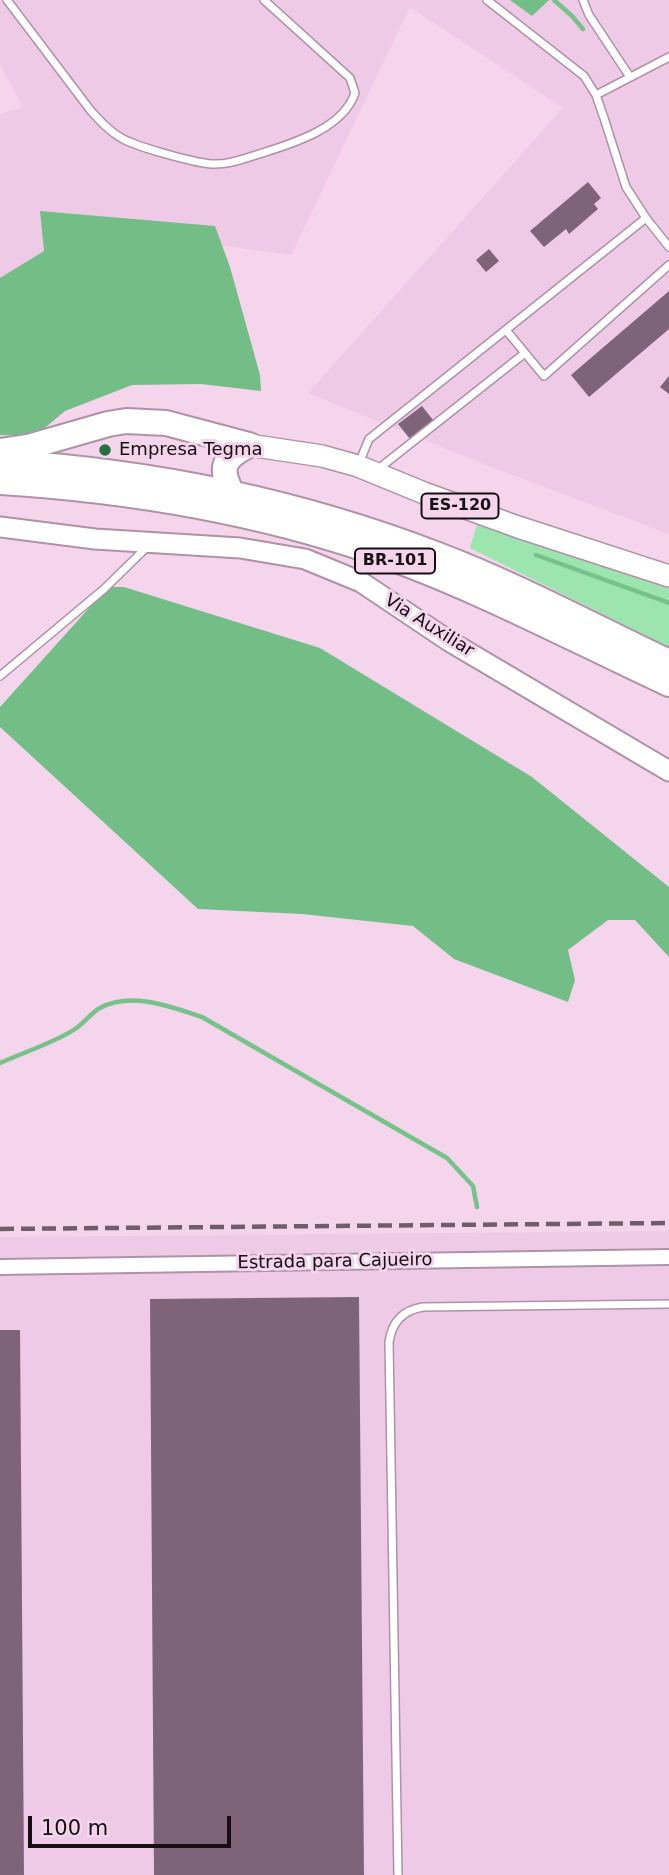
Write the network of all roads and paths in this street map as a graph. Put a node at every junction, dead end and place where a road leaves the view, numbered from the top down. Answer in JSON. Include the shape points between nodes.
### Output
{"nodes":[{"id":1,"x":7,"y":0,"type":"edge"},
{"id":2,"x":264,"y":0,"type":"edge"},
{"id":3,"x":487,"y":0,"type":"edge"},
{"id":4,"x":583,"y":0,"type":"edge"},
{"id":5,"x":669,"y":57,"type":"edge"},
{"id":6,"x":629,"y":77,"type":"junction"},
{"id":7,"x":596,"y":95,"type":"junction"},
{"id":8,"x":646,"y":218,"type":"junction"},
{"id":9,"x":669,"y":247,"type":"edge"},
{"id":10,"x":669,"y":265,"type":"edge"},
{"id":11,"x":506,"y":330,"type":"junction"},
{"id":12,"x":525,"y":353,"type":"junction"},
{"id":13,"x":249,"y":445,"type":"junction"},
{"id":14,"x":0,"y":451,"type":"edge"},
{"id":15,"x":0,"y":462,"type":"edge"},
{"id":16,"x":365,"y":469,"type":"junction"},
{"id":17,"x":0,"y":482,"type":"edge"},
{"id":18,"x":233,"y":495,"type":"junction"},
{"id":19,"x":0,"y":527,"type":"edge"},
{"id":20,"x":151,"y":543,"type":"junction"},
{"id":21,"x":669,"y":576,"type":"edge"},
{"id":22,"x":583,"y":644,"type":"junction"},
{"id":23,"x":669,"y":662,"type":"edge"},
{"id":24,"x":0,"y":676,"type":"edge"},
{"id":25,"x":669,"y":684,"type":"edge"},
{"id":26,"x":669,"y":698,"type":"edge"},
{"id":27,"x":669,"y":771,"type":"edge"},
{"id":28,"x":669,"y":1257,"type":"edge"},
{"id":29,"x":0,"y":1268,"type":"edge"},
{"id":30,"x":669,"y":1304,"type":"edge"},
{"id":31,"x":398,"y":1875,"type":"edge"}],
"edges":[{"from":1,"to":2,"type":"lane","via":[[106,128],[125,140],[215,164],[304,140],[346,111],[355,93],[350,78]]},
{"from":3,"to":7,"type":"lane","via":[[584,76]]},
{"from":4,"to":6,"type":"lane"},
{"from":5,"to":6,"type":"lane"},
{"from":6,"to":7,"type":"lane"},
{"from":7,"to":8,"type":"lane","via":[[626,187]]},
{"from":8,"to":9,"type":"lane"},
{"from":8,"to":11,"type":"lane"},
{"from":10,"to":12,"type":"lane","via":[[544,376]]},
{"from":11,"to":12,"type":"lane"},
{"from":11,"to":16,"type":"lane","via":[[369,439]]},
{"from":12,"to":16,"type":"lane"},
{"from":13,"to":14,"type":"highway","via":[[166,423],[126,421]]},
{"from":13,"to":16,"type":"main road","number":"ES-120","via":[[322,456]]},
{"from":13,"to":18,"type":"highway","via":[[234,452],[223,469]]},
{"from":15,"to":18,"type":"highway","number":"BR-101","via":[[133,474]]},
{"from":16,"to":21,"type":"main road","number":"ES-120","via":[[518,527]]},
{"from":17,"to":22,"type":"highway","number":"BR-101","via":[[172,500],[322,535],[488,599]]},
{"from":18,"to":23,"type":"highway","number":"BR-101","via":[[302,509],[440,555]]},
{"from":19,"to":20,"type":"street","name":"Via Auxiliar"},
{"from":20,"to":24,"type":"lane"},
{"from":20,"to":27,"type":"street","name":"Via Auxiliar","via":[[240,548],[304,559],[360,583]]},
{"from":22,"to":25,"type":"highway","number":"BR-101"},
{"from":22,"to":26,"type":"highway","via":[[632,680]]},
{"from":28,"to":29,"type":"street","name":"Estrada para Cajueiro"},
{"from":30,"to":31,"type":"lane","via":[[423,1307],[404,1314],[393,1325],[389,1342]]}]}
